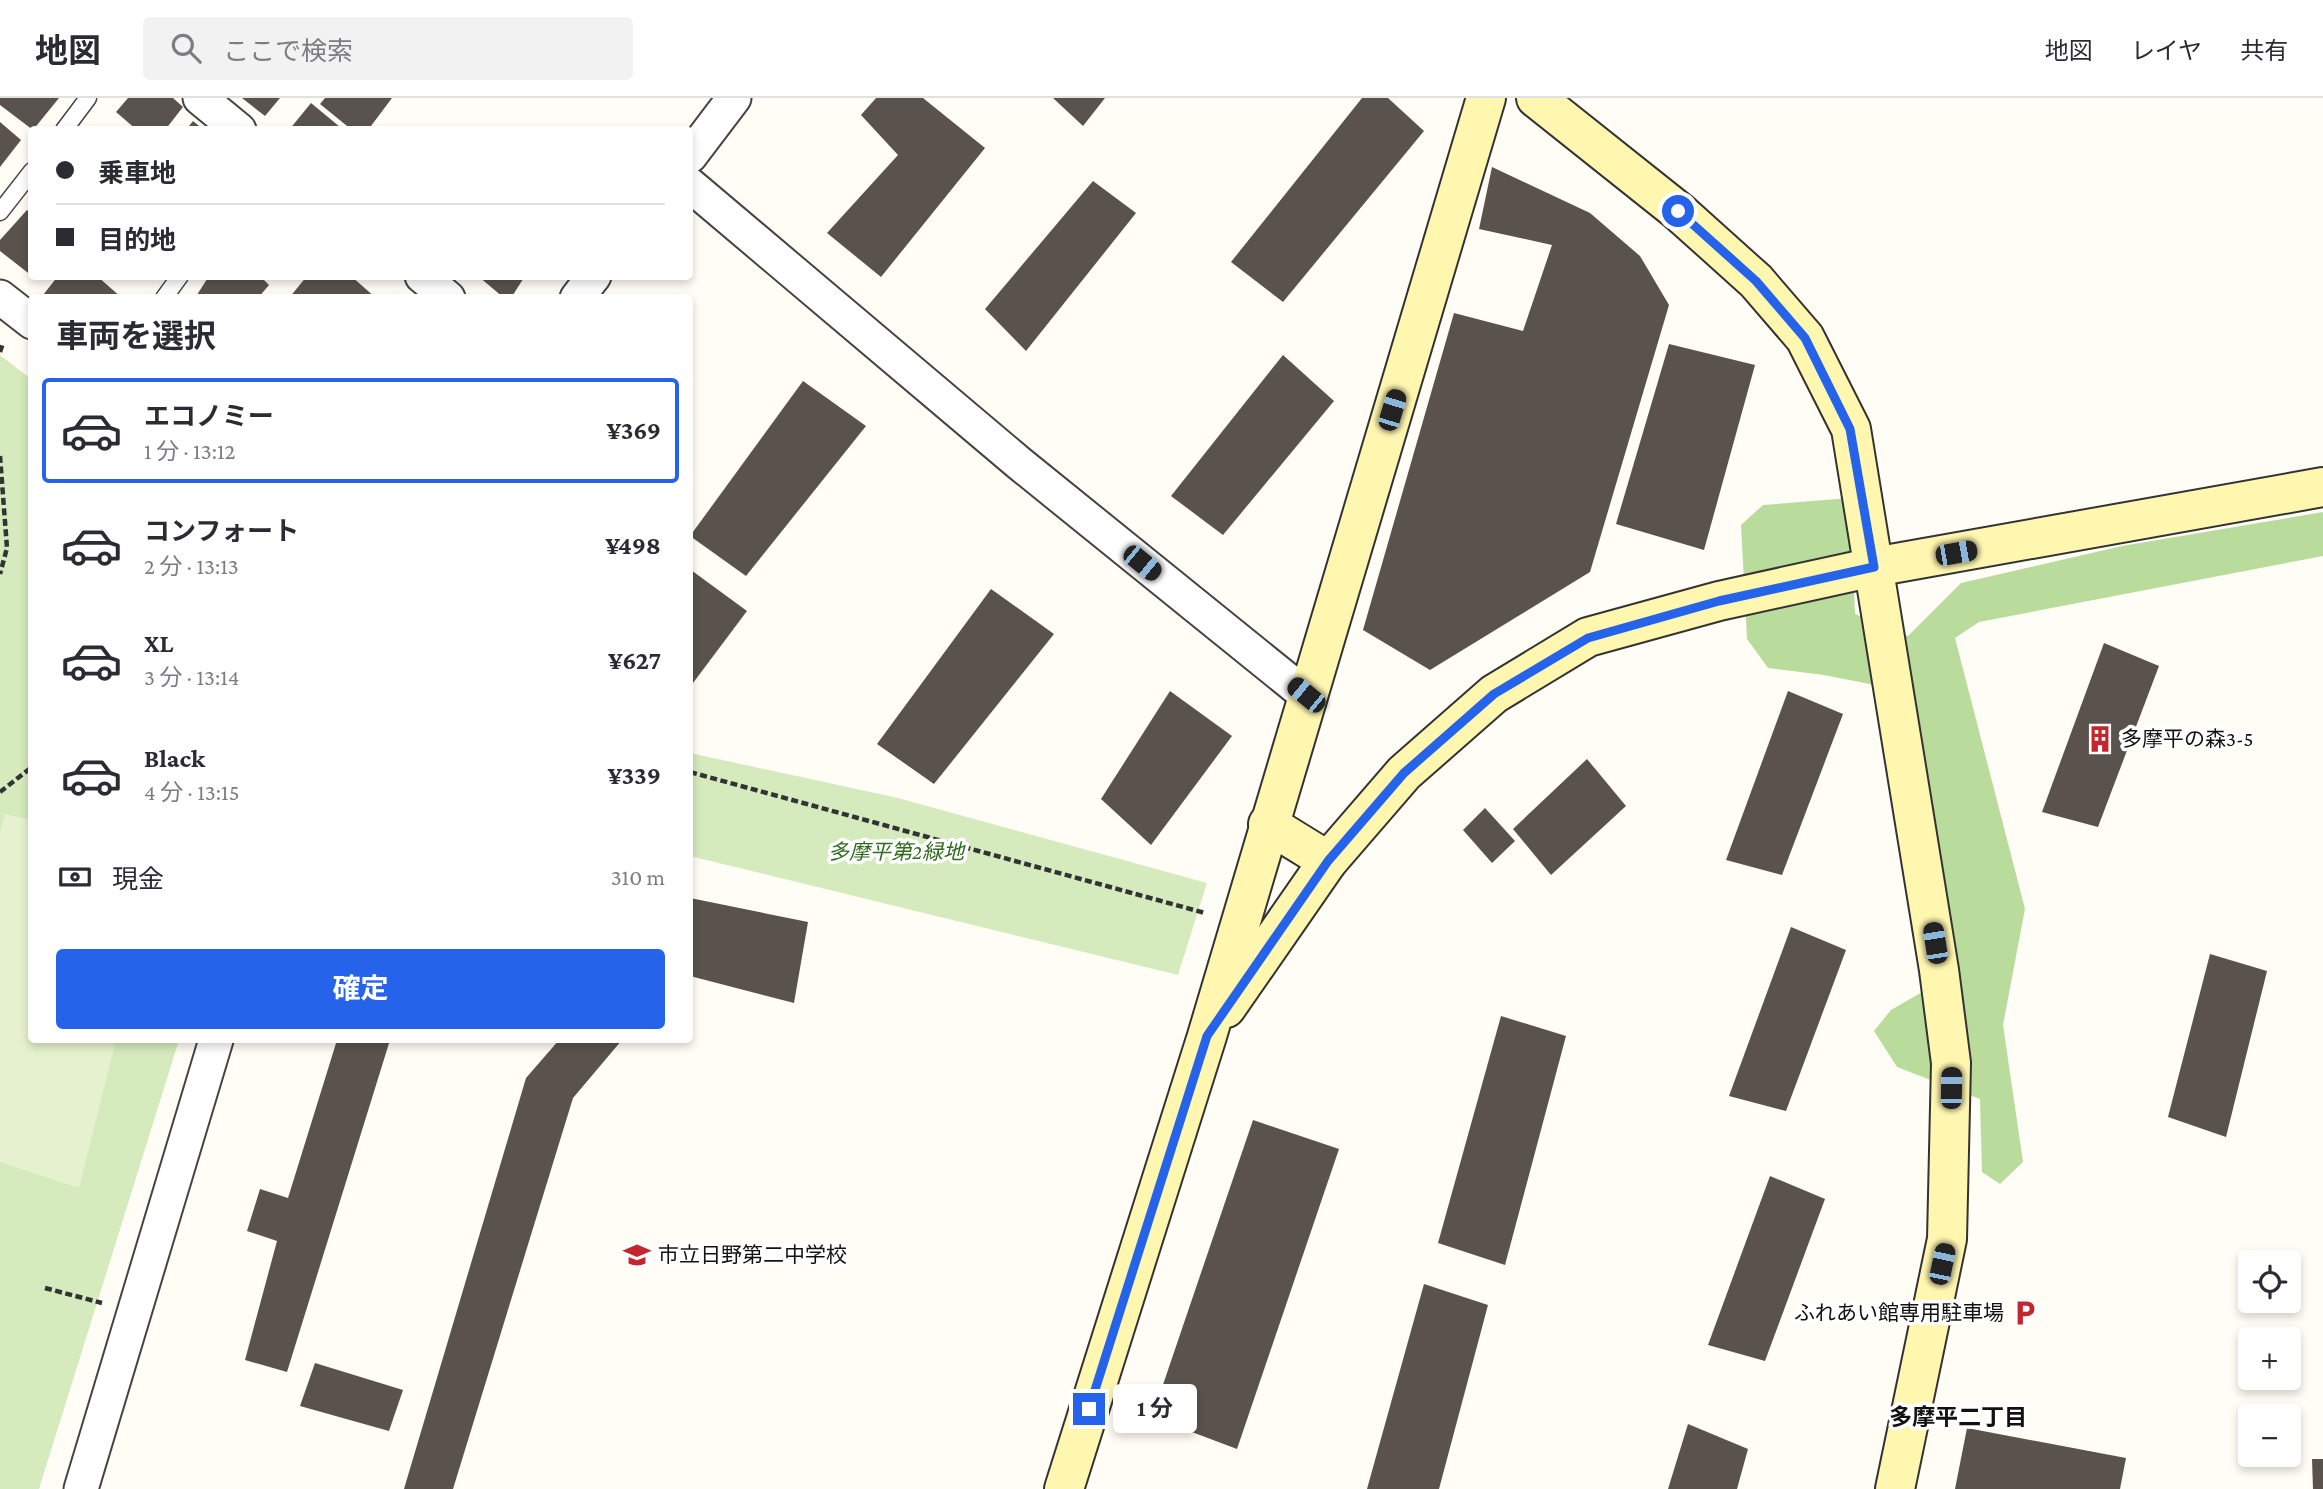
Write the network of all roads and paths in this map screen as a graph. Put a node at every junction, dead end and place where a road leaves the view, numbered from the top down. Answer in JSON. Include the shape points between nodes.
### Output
{"nodes":[{"id":1,"x":88,"y":98,"type":"edge"},
{"id":2,"x":200,"y":98,"type":"edge"},
{"id":3,"x":734,"y":98,"type":"edge"},
{"id":4,"x":1486,"y":98,"type":"edge"},
{"id":5,"x":1536,"y":98,"type":"edge"},
{"id":6,"x":67,"y":126,"type":"edge"},
{"id":7,"x":234,"y":126,"type":"edge"},
{"id":8,"x":693,"y":152,"type":"edge"},
{"id":9,"x":28,"y":176,"type":"edge"},
{"id":10,"x":693,"y":188,"type":"edge"},
{"id":11,"x":0,"y":212,"type":"edge"},
{"id":12,"x":427,"y":280,"type":"edge"},
{"id":13,"x":591,"y":280,"type":"edge"},
{"id":14,"x":443,"y":294,"type":"edge"},
{"id":15,"x":580,"y":294,"type":"edge"},
{"id":16,"x":0,"y":297,"type":"edge"},
{"id":17,"x":28,"y":319,"type":"edge"},
{"id":18,"x":0,"y":456,"type":"edge"},
{"id":19,"x":2323,"y":487,"type":"edge"},
{"id":20,"x":1874,"y":567,"type":"junction"},
{"id":21,"x":0,"y":575,"type":"edge"},
{"id":22,"x":1306,"y":695,"type":"junction"},
{"id":23,"x":28,"y":770,"type":"edge"},
{"id":24,"x":693,"y":773,"type":"edge"},
{"id":25,"x":0,"y":792,"type":"edge"},
{"id":26,"x":1268,"y":824,"type":"junction"},
{"id":27,"x":1328,"y":861,"type":"junction"},
{"id":28,"x":1240,"y":923,"type":"junction"},
{"id":29,"x":1207,"y":1036,"type":"junction"},
{"id":30,"x":215,"y":1043,"type":"edge"},
{"id":31,"x":45,"y":1288,"type":"dead end"},
{"id":32,"x":135,"y":1312,"type":"junction"},
{"id":33,"x":91,"y":1486,"type":"edge"},
{"id":34,"x":1064,"y":1489,"type":"edge"},
{"id":35,"x":1895,"y":1489,"type":"edge"}],
"edges":[{"from":1,"to":6,"type":"lane"},
{"from":2,"to":7,"type":"street"},
{"from":3,"to":8,"type":"street"},
{"from":4,"to":22,"type":"street"},
{"from":5,"to":20,"type":"street","via":[[1678,211],[1756,281],[1805,338],[1850,429]]},
{"from":9,"to":11,"type":"lane"},
{"from":10,"to":22,"type":"street","via":[[1019,463]]},
{"from":12,"to":14,"type":"street"},
{"from":13,"to":15,"type":"street"},
{"from":16,"to":17,"type":"street"},
{"from":18,"to":21,"type":"path","via":[[7,548]]},
{"from":19,"to":20,"type":"street"},
{"from":20,"to":27,"type":"street","via":[[1719,601],[1588,638],[1494,694],[1404,773]]},
{"from":20,"to":35,"type":"street","via":[[1951,1063],[1947,1239]]},
{"from":22,"to":26,"type":"street"},
{"from":23,"to":25,"type":"path"},
{"from":24,"to":28,"type":"path"},
{"from":26,"to":27,"type":"street"},
{"from":26,"to":28,"type":"street"},
{"from":27,"to":29,"type":"street"},
{"from":28,"to":29,"type":"street"},
{"from":29,"to":34,"type":"street"},
{"from":30,"to":32,"type":"street"},
{"from":31,"to":32,"type":"path"},
{"from":32,"to":33,"type":"street"}]}
